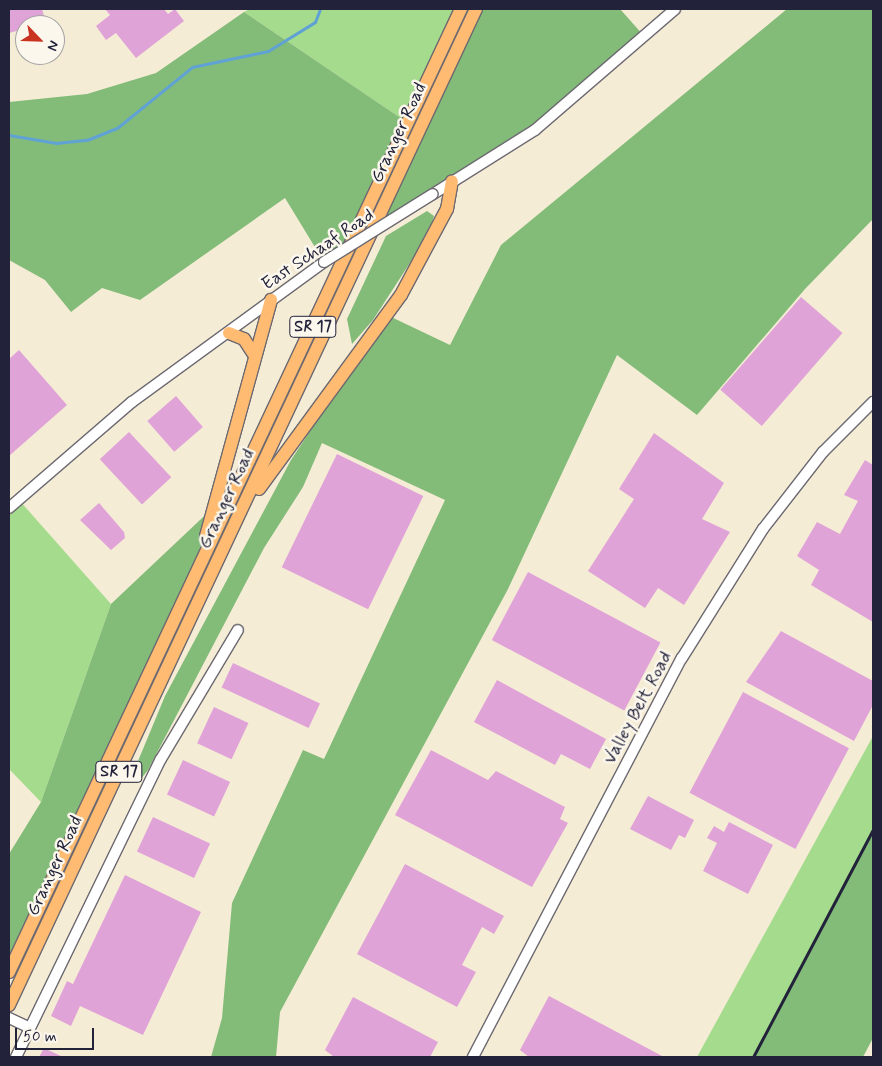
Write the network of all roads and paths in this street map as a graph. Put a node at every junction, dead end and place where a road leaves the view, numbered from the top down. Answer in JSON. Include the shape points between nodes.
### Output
{"nodes":[{"id":1,"x":461,"y":9,"type":"edge"},
{"id":2,"x":476,"y":9,"type":"edge"},
{"id":3,"x":675,"y":9,"type":"edge"},
{"id":4,"x":452,"y":181,"type":"junction"},
{"id":5,"x":271,"y":300,"type":"junction"},
{"id":6,"x":230,"y":333,"type":"junction"},
{"id":7,"x":255,"y":356,"type":"junction"},
{"id":8,"x":873,"y":402,"type":"edge"},
{"id":9,"x":9,"y":508,"type":"edge"},
{"id":10,"x":227,"y":540,"type":"junction"},
{"id":11,"x":238,"y":630,"type":"dead end"},
{"id":12,"x":162,"y":645,"type":"junction"},
{"id":13,"x":9,"y":972,"type":"edge"},
{"id":14,"x":9,"y":1005,"type":"edge"},
{"id":15,"x":9,"y":1018,"type":"edge"},
{"id":16,"x":30,"y":1028,"type":"junction"},
{"id":17,"x":16,"y":1057,"type":"edge"},
{"id":18,"x":473,"y":1057,"type":"edge"}],
"edges":[{"from":1,"to":12,"type":"main road","name":"Granger Road","number":"SR 17"},
{"from":2,"to":10,"type":"main road","name":"Granger Road","number":"SR 17"},
{"from":3,"to":4,"type":"street","name":"East Schaaf Road","via":[[535,130]]},
{"from":4,"to":5,"type":"street","name":"East Schaaf Road","bridge":true,"via":[[324,262]]},
{"from":4,"to":10,"type":"main road","via":[[447,209],[401,295],[285,449]]},
{"from":5,"to":6,"type":"street","name":"East Schaaf Road"},
{"from":5,"to":7,"type":"main road"},
{"from":6,"to":7,"type":"main road","via":[[244,338]]},
{"from":6,"to":9,"type":"street","name":"East Schaaf Road","via":[[132,402]]},
{"from":7,"to":12,"type":"main road","via":[[212,521]]},
{"from":8,"to":18,"type":"street","name":"Valley Belt Road","via":[[823,452],[762,530],[682,658]]},
{"from":10,"to":14,"type":"main road","name":"Granger Road","number":"SR 17"},
{"from":11,"to":16,"type":"street","via":[[161,758]]},
{"from":12,"to":13,"type":"main road","name":"Granger Road","number":"SR 17"},
{"from":15,"to":16,"type":"street"},
{"from":16,"to":17,"type":"street"}]}
